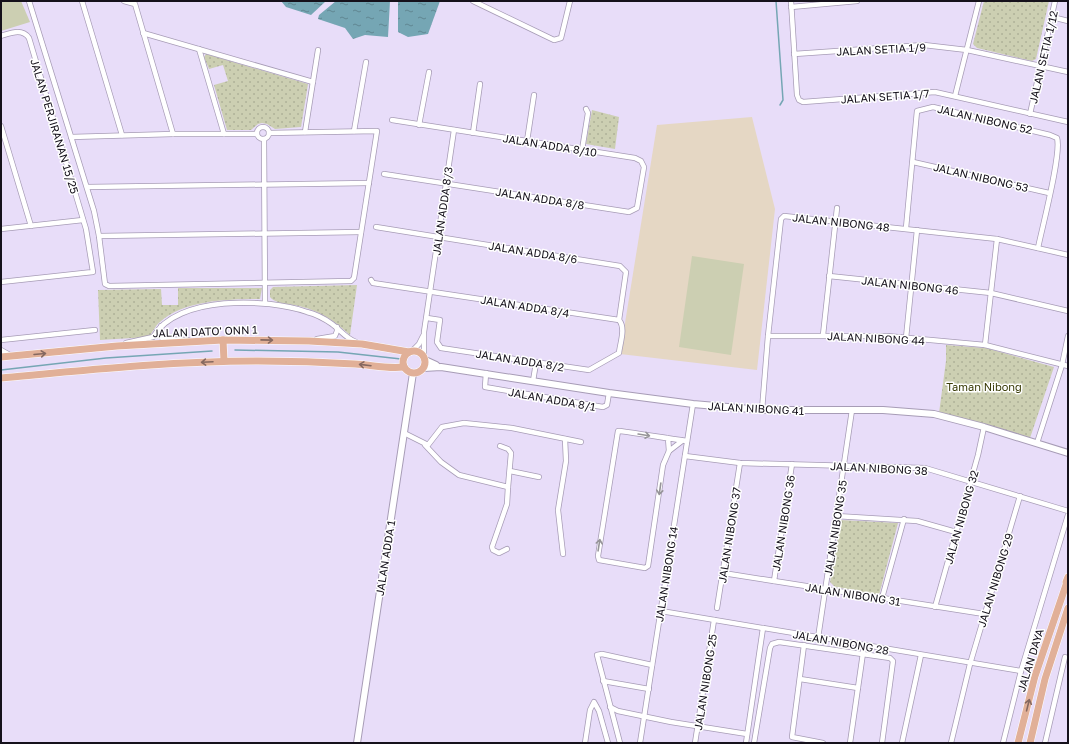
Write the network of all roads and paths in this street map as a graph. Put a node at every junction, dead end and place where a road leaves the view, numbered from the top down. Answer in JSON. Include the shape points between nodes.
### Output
{"nodes":[{"id":1,"x":29,"y":1,"type":"edge"},
{"id":2,"x":82,"y":1,"type":"edge"},
{"id":3,"x":124,"y":1,"type":"edge"},
{"id":4,"x":473,"y":1,"type":"edge"},
{"id":5,"x":570,"y":1,"type":"edge"},
{"id":6,"x":791,"y":1,"type":"edge"},
{"id":7,"x":857,"y":1,"type":"edge"},
{"id":8,"x":978,"y":1,"type":"edge"},
{"id":9,"x":1055,"y":1,"type":"edge"},
{"id":10,"x":791,"y":7,"type":"junction"},
{"id":11,"x":1052,"y":17,"type":"junction"},
{"id":12,"x":1068,"y":21,"type":"edge"},
{"id":13,"x":143,"y":33,"type":"junction"},
{"id":14,"x":1,"y":36,"type":"edge"},
{"id":15,"x":199,"y":49,"type":"junction"},
{"id":16,"x":318,"y":50,"type":"dead end"},
{"id":17,"x":967,"y":50,"type":"junction"},
{"id":18,"x":794,"y":54,"type":"junction"},
{"id":19,"x":366,"y":62,"type":"dead end"},
{"id":20,"x":1041,"y":66,"type":"junction"},
{"id":21,"x":429,"y":72,"type":"dead end"},
{"id":22,"x":1068,"y":72,"type":"edge"},
{"id":23,"x":313,"y":82,"type":"junction"},
{"id":24,"x":480,"y":84,"type":"dead end"},
{"id":25,"x":534,"y":95,"type":"dead end"},
{"id":26,"x":955,"y":96,"type":"junction"},
{"id":27,"x":586,"y":109,"type":"dead end"},
{"id":28,"x":1030,"y":114,"type":"junction"},
{"id":29,"x":392,"y":120,"type":"dead end"},
{"id":30,"x":1068,"y":122,"type":"edge"},
{"id":31,"x":420,"y":125,"type":"junction"},
{"id":32,"x":1,"y":126,"type":"edge"},
{"id":33,"x":454,"y":130,"type":"junction"},
{"id":34,"x":354,"y":131,"type":"junction"},
{"id":35,"x":305,"y":132,"type":"junction"},
{"id":36,"x":269,"y":133,"type":"junction"},
{"id":37,"x":473,"y":133,"type":"junction"},
{"id":38,"x":173,"y":134,"type":"junction"},
{"id":39,"x":224,"y":134,"type":"junction"},
{"id":40,"x":256,"y":134,"type":"junction"},
{"id":41,"x":122,"y":135,"type":"junction"},
{"id":42,"x":71,"y":137,"type":"junction"},
{"id":43,"x":264,"y":139,"type":"junction"},
{"id":44,"x":527,"y":141,"type":"junction"},
{"id":45,"x":582,"y":150,"type":"junction"},
{"id":46,"x":913,"y":162,"type":"junction"},
{"id":47,"x":384,"y":174,"type":"dead end"},
{"id":48,"x":264,"y":183,"type":"junction"},
{"id":49,"x":369,"y":183,"type":"junction"},
{"id":50,"x":446,"y":183,"type":"junction"},
{"id":51,"x":87,"y":188,"type":"junction"},
{"id":52,"x":1049,"y":192,"type":"junction"},
{"id":53,"x":837,"y":208,"type":"dead end"},
{"id":54,"x":634,"y":211,"type":"joint"},
{"id":55,"x":83,"y":220,"type":"junction"},
{"id":56,"x":834,"y":221,"type":"junction"},
{"id":57,"x":31,"y":226,"type":"junction"},
{"id":58,"x":376,"y":227,"type":"dead end"},
{"id":59,"x":906,"y":228,"type":"junction"},
{"id":60,"x":1,"y":229,"type":"edge"},
{"id":61,"x":917,"y":230,"type":"junction"},
{"id":62,"x":361,"y":232,"type":"junction"},
{"id":63,"x":265,"y":234,"type":"junction"},
{"id":64,"x":99,"y":236,"type":"junction"},
{"id":65,"x":438,"y":237,"type":"junction"},
{"id":66,"x":997,"y":239,"type":"junction"},
{"id":67,"x":1038,"y":248,"type":"junction"},
{"id":68,"x":1068,"y":255,"type":"edge"},
{"id":69,"x":829,"y":276,"type":"junction"},
{"id":70,"x":371,"y":280,"type":"dead end"},
{"id":71,"x":1,"y":282,"type":"edge"},
{"id":72,"x":266,"y":283,"type":"junction"},
{"id":73,"x":912,"y":285,"type":"junction"},
{"id":74,"x":431,"y":292,"type":"junction"},
{"id":75,"x":992,"y":293,"type":"junction"},
{"id":76,"x":265,"y":303,"type":"junction"},
{"id":77,"x":1068,"y":311,"type":"edge"},
{"id":78,"x":427,"y":318,"type":"junction"},
{"id":79,"x":619,"y":320,"type":"junction"},
{"id":80,"x":161,"y":326,"type":"junction"},
{"id":81,"x":336,"y":328,"type":"junction"},
{"id":82,"x":96,"y":330,"type":"dead end"},
{"id":83,"x":424,"y":332,"type":"junction"},
{"id":84,"x":823,"y":335,"type":"junction"},
{"id":85,"x":768,"y":336,"type":"junction"},
{"id":86,"x":1068,"y":336,"type":"edge"},
{"id":87,"x":906,"y":338,"type":"junction"},
{"id":88,"x":1,"y":340,"type":"edge"},
{"id":89,"x":223,"y":340,"type":"junction"},
{"id":90,"x":309,"y":340,"type":"junction"},
{"id":91,"x":193,"y":341,"type":"junction"},
{"id":92,"x":362,"y":344,"type":"junction"},
{"id":93,"x":985,"y":345,"type":"junction"},
{"id":94,"x":117,"y":346,"type":"junction"},
{"id":95,"x":1,"y":350,"type":"edge"},
{"id":96,"x":410,"y":351,"type":"junction"},
{"id":97,"x":13,"y":356,"type":"junction"},
{"id":98,"x":1,"y":357,"type":"edge"},
{"id":99,"x":425,"y":358,"type":"junction"},
{"id":100,"x":224,"y":361,"type":"junction"},
{"id":101,"x":536,"y":363,"type":"junction"},
{"id":102,"x":1062,"y":365,"type":"junction"},
{"id":103,"x":1068,"y":366,"type":"edge"},
{"id":104,"x":404,"y":367,"type":"junction"},
{"id":105,"x":441,"y":367,"type":"junction"},
{"id":106,"x":424,"y":368,"type":"junction"},
{"id":107,"x":486,"y":373,"type":"junction"},
{"id":108,"x":413,"y":374,"type":"junction"},
{"id":109,"x":1,"y":378,"type":"edge"},
{"id":110,"x":533,"y":381,"type":"junction"},
{"id":111,"x":609,"y":393,"type":"junction"},
{"id":112,"x":693,"y":404,"type":"junction"},
{"id":113,"x":762,"y":410,"type":"junction"},
{"id":114,"x":852,"y":410,"type":"junction"},
{"id":115,"x":984,"y":427,"type":"junction"},
{"id":116,"x":404,"y":433,"type":"junction"},
{"id":117,"x":668,"y":438,"type":"junction"},
{"id":118,"x":566,"y":439,"type":"junction"},
{"id":119,"x":685,"y":441,"type":"junction"},
{"id":120,"x":581,"y":442,"type":"dead end"},
{"id":121,"x":1037,"y":443,"type":"junction"},
{"id":122,"x":425,"y":445,"type":"junction"},
{"id":123,"x":500,"y":446,"type":"dead end"},
{"id":124,"x":669,"y":451,"type":"junction"},
{"id":125,"x":1068,"y":453,"type":"edge"},
{"id":126,"x":684,"y":456,"type":"junction"},
{"id":127,"x":740,"y":463,"type":"junction"},
{"id":128,"x":792,"y":464,"type":"junction"},
{"id":129,"x":844,"y":466,"type":"junction"},
{"id":130,"x":510,"y":471,"type":"junction"},
{"id":131,"x":539,"y":477,"type":"dead end"},
{"id":132,"x":971,"y":481,"type":"junction"},
{"id":133,"x":508,"y":487,"type":"junction"},
{"id":134,"x":1020,"y":496,"type":"junction"},
{"id":135,"x":1068,"y":511,"type":"edge"},
{"id":136,"x":1068,"y":515,"type":"edge"},
{"id":137,"x":836,"y":516,"type":"junction"},
{"id":138,"x":904,"y":519,"type":"junction"},
{"id":139,"x":956,"y":532,"type":"junction"},
{"id":140,"x":506,"y":549,"type":"dead end"},
{"id":141,"x":563,"y":554,"type":"dead end"},
{"id":142,"x":723,"y":573,"type":"junction"},
{"id":143,"x":774,"y":581,"type":"junction"},
{"id":144,"x":1067,"y":584,"type":"edge"},
{"id":145,"x":825,"y":590,"type":"junction"},
{"id":146,"x":882,"y":598,"type":"junction"},
{"id":147,"x":935,"y":607,"type":"junction"},
{"id":148,"x":717,"y":608,"type":"dead end"},
{"id":149,"x":1068,"y":608,"type":"edge"},
{"id":150,"x":661,"y":611,"type":"junction"},
{"id":151,"x":984,"y":614,"type":"junction"},
{"id":152,"x":714,"y":620,"type":"junction"},
{"id":153,"x":763,"y":628,"type":"junction"},
{"id":154,"x":818,"y":638,"type":"junction"},
{"id":155,"x":804,"y":645,"type":"junction"},
{"id":156,"x":864,"y":646,"type":"junction"},
{"id":157,"x":863,"y":654,"type":"junction"},
{"id":158,"x":1052,"y":654,"type":"junction"},
{"id":159,"x":921,"y":655,"type":"junction"},
{"id":160,"x":1067,"y":657,"type":"edge"},
{"id":161,"x":970,"y":664,"type":"junction"},
{"id":162,"x":652,"y":665,"type":"junction"},
{"id":163,"x":1021,"y":671,"type":"junction"},
{"id":164,"x":800,"y":679,"type":"junction"},
{"id":165,"x":603,"y":681,"type":"junction"},
{"id":166,"x":858,"y":688,"type":"junction"},
{"id":167,"x":648,"y":689,"type":"junction"},
{"id":168,"x":610,"y":707,"type":"junction"},
{"id":169,"x":644,"y":717,"type":"junction"},
{"id":170,"x":698,"y":726,"type":"junction"},
{"id":171,"x":747,"y":734,"type":"junction"},
{"id":172,"x":357,"y":743,"type":"edge"},
{"id":173,"x":585,"y":743,"type":"edge"},
{"id":174,"x":608,"y":743,"type":"edge"},
{"id":175,"x":620,"y":743,"type":"edge"},
{"id":176,"x":640,"y":743,"type":"edge"},
{"id":177,"x":695,"y":743,"type":"edge"},
{"id":178,"x":746,"y":743,"type":"edge"},
{"id":179,"x":754,"y":743,"type":"edge"},
{"id":180,"x":817,"y":743,"type":"edge"},
{"id":181,"x":823,"y":743,"type":"edge"},
{"id":182,"x":850,"y":743,"type":"edge"},
{"id":183,"x":882,"y":743,"type":"edge"},
{"id":184,"x":902,"y":743,"type":"edge"},
{"id":185,"x":951,"y":743,"type":"edge"},
{"id":186,"x":1003,"y":743,"type":"edge"},
{"id":187,"x":1018,"y":743,"type":"edge"},
{"id":188,"x":1030,"y":743,"type":"edge"},
{"id":189,"x":1045,"y":743,"type":"edge"}],
"edges":[{"from":1,"to":42,"type":"street"},
{"from":2,"to":41,"type":"street"},
{"from":3,"to":13,"type":"street","via":[[135,4]]},
{"from":4,"to":5,"type":"street","via":[[554,40],[560,38]]},
{"from":6,"to":10,"type":"street","name":"JALAN SETIA 1/7"},
{"from":7,"to":10,"type":"street"},
{"from":8,"to":17,"type":"street"},
{"from":9,"to":11,"type":"street","name":"JALAN SETIA 1/12"},
{"from":10,"to":18,"type":"street","name":"JALAN SETIA 1/7"},
{"from":11,"to":12,"type":"street"},
{"from":11,"to":20,"type":"street","name":"JALAN SETIA 1/12"},
{"from":13,"to":15,"type":"street"},
{"from":13,"to":38,"type":"street"},
{"from":14,"to":55,"type":"street","name":"JALAN PERJIRANAN 15/25","via":[[15,32],[25,33],[29,38]]},
{"from":15,"to":23,"type":"street"},
{"from":15,"to":39,"type":"street"},
{"from":16,"to":23,"type":"street"},
{"from":17,"to":18,"type":"street","name":"JALAN SETIA 1/9","via":[[924,45]]},
{"from":17,"to":20,"type":"street","name":"JALAN SETIA 1/9"},
{"from":17,"to":26,"type":"street"},
{"from":18,"to":26,"type":"street","name":"JALAN SETIA 1/7","via":[[797,95],[803,102],[935,92]]},
{"from":19,"to":34,"type":"street"},
{"from":20,"to":22,"type":"street","name":"JALAN SETIA 1/9"},
{"from":20,"to":28,"type":"street","name":"JALAN SETIA 1/12"},
{"from":21,"to":31,"type":"street"},
{"from":23,"to":35,"type":"street"},
{"from":24,"to":37,"type":"street"},
{"from":25,"to":44,"type":"street"},
{"from":26,"to":28,"type":"street","name":"JALAN SETIA 1/7"},
{"from":27,"to":45,"type":"street","via":[[588,113]]},
{"from":28,"to":30,"type":"street","name":"JALAN SETIA 1/7"},
{"from":29,"to":31,"type":"street","name":"JALAN ADDA 8/10"},
{"from":31,"to":33,"type":"street","name":"JALAN ADDA 8/10"},
{"from":32,"to":57,"type":"street"},
{"from":33,"to":37,"type":"street","name":"JALAN ADDA 8/10"},
{"from":33,"to":50,"type":"street","name":"JALAN ADDA 8/3"},
{"from":34,"to":35,"type":"street"},
{"from":34,"to":49,"type":"street","via":[[377,131]]},
{"from":35,"to":36,"type":"street"},
{"from":36,"to":40,"type":"street","via":[[261,126]]},
{"from":36,"to":43,"type":"street"},
{"from":37,"to":44,"type":"street","name":"JALAN ADDA 8/10"},
{"from":38,"to":39,"type":"street"},
{"from":38,"to":41,"type":"street"},
{"from":39,"to":40,"type":"street"},
{"from":40,"to":43,"type":"street"},
{"from":41,"to":42,"type":"street"},
{"from":42,"to":51,"type":"street"},
{"from":43,"to":48,"type":"street"},
{"from":44,"to":45,"type":"street","name":"JALAN ADDA 8/10"},
{"from":45,"to":54,"type":"street","name":"JALAN ADDA 8/10","via":[[639,159],[643,164],[637,208]]},
{"from":46,"to":52,"type":"street","name":"JALAN NIBONG 53"},
{"from":46,"to":52,"type":"street","name":"JALAN NIBONG 52","via":[[918,111],[934,107],[1050,134],[1057,138],[1059,144]]},
{"from":46,"to":59,"type":"street","name":"JALAN NIBONG 52"},
{"from":47,"to":50,"type":"street","name":"JALAN ADDA 8/8"},
{"from":48,"to":49,"type":"street"},
{"from":48,"to":51,"type":"street"},
{"from":48,"to":63,"type":"street"},
{"from":49,"to":62,"type":"street"},
{"from":50,"to":54,"type":"street","name":"JALAN ADDA 8/8"},
{"from":50,"to":65,"type":"street","name":"JALAN ADDA 8/3"},
{"from":51,"to":64,"type":"street"},
{"from":52,"to":67,"type":"street","name":"JALAN NIBONG 52"},
{"from":53,"to":56,"type":"street"},
{"from":55,"to":57,"type":"street"},
{"from":55,"to":71,"type":"street","name":"JALAN PERJIRANAN 15/25","via":[[93,272]]},
{"from":56,"to":59,"type":"street","name":"JALAN NIBONG 48"},
{"from":56,"to":69,"type":"street"},
{"from":56,"to":85,"type":"street","name":"JALAN NIBONG 48","via":[[786,216],[782,218]]},
{"from":57,"to":60,"type":"street"},
{"from":58,"to":65,"type":"street","name":"JALAN ADDA 8/6"},
{"from":59,"to":61,"type":"street","name":"JALAN NIBONG 48"},
{"from":61,"to":66,"type":"street","name":"JALAN NIBONG 48"},
{"from":61,"to":73,"type":"street"},
{"from":62,"to":63,"type":"street"},
{"from":62,"to":72,"type":"street","via":[[354,278],[351,282]]},
{"from":63,"to":64,"type":"street"},
{"from":63,"to":72,"type":"street"},
{"from":64,"to":72,"type":"street","via":[[103,280],[109,286]]},
{"from":65,"to":74,"type":"street","name":"JALAN ADDA 8/3"},
{"from":65,"to":79,"type":"street","name":"JALAN ADDA 8/6","via":[[620,266],[625,270],[626,276]]},
{"from":66,"to":67,"type":"street","name":"JALAN NIBONG 48"},
{"from":66,"to":75,"type":"street"},
{"from":67,"to":68,"type":"street","name":"JALAN NIBONG 48"},
{"from":69,"to":73,"type":"street","name":"JALAN NIBONG 46"},
{"from":69,"to":84,"type":"street"},
{"from":70,"to":74,"type":"street","name":"JALAN ADDA 8/4","via":[[373,283]]},
{"from":72,"to":76,"type":"street"},
{"from":73,"to":75,"type":"street","name":"JALAN NIBONG 46"},
{"from":73,"to":87,"type":"street"},
{"from":74,"to":78,"type":"street","name":"JALAN ADDA 8/3"},
{"from":74,"to":79,"type":"street","name":"JALAN ADDA 8/4"},
{"from":75,"to":77,"type":"street","name":"JALAN NIBONG 46"},
{"from":75,"to":93,"type":"street"},
{"from":76,"to":80,"type":"street","via":[[212,305],[179,314]]},
{"from":76,"to":81,"type":"street","via":[[307,312],[330,322]]},
{"from":78,"to":83,"type":"street","name":"JALAN ADDA 8/3"},
{"from":78,"to":101,"type":"street","name":"JALAN ADDA 8/2","via":[[440,320],[437,342],[441,348]]},
{"from":79,"to":101,"type":"street","name":"JALAN ADDA 8/2","via":[[622,323],[619,353],[589,370]]},
{"from":80,"to":91,"type":"street","via":[[159,334],[162,339]]},
{"from":80,"to":94,"type":"street","via":[[150,338]]},
{"from":81,"to":90,"type":"street","via":[[335,336]]},
{"from":81,"to":92,"type":"street","via":[[349,339]]},
{"from":82,"to":88,"type":"street"},
{"from":83,"to":96,"type":"street","via":[[419,344]]},
{"from":83,"to":99,"type":"street"},
{"from":84,"to":85,"type":"street","name":"JALAN NIBONG 44"},
{"from":84,"to":87,"type":"street","name":"JALAN NIBONG 44"},
{"from":85,"to":113,"type":"street","name":"JALAN NIBONG 48"},
{"from":86,"to":102,"type":"street"},
{"from":87,"to":93,"type":"street","name":"JALAN NIBONG 44"},
{"from":89,"to":90,"type":"main road","name":"JALAN DATO' ONN 1","one_way":true},
{"from":89,"to":91,"type":"main road","name":"JALAN DATO' ONN 1"},
{"from":89,"to":100,"type":"main road"},
{"from":90,"to":92,"type":"main road","name":"JALAN DATO' ONN 1"},
{"from":91,"to":94,"type":"main road","name":"JALAN DATO' ONN 1"},
{"from":92,"to":96,"type":"main road","name":"JALAN DATO' ONN 1"},
{"from":93,"to":102,"type":"street","name":"JALAN NIBONG 44"},
{"from":97,"to":94,"type":"main road","name":"JALAN DATO' ONN 1","one_way":true},
{"from":95,"to":97,"type":"street"},
{"from":96,"to":99,"type":"main road","via":[[418,351]]},
{"from":96,"to":104,"type":"main road","via":[[403,358]]},
{"from":97,"to":98,"type":"main road","name":"JALAN DATO' ONN 1"},
{"from":99,"to":105,"type":"main road","name":"JALAN NIBONG 41"},
{"from":99,"to":106,"type":"main road"},
{"from":104,"to":100,"type":"main road","one_way":true,"via":[[300,361]]},
{"from":100,"to":109,"type":"main road","one_way":true},
{"from":101,"to":110,"type":"street"},
{"from":102,"to":103,"type":"street","name":"JALAN NIBONG 44"},
{"from":102,"to":121,"type":"street"},
{"from":104,"to":108,"type":"main road"},
{"from":105,"to":106,"type":"main road","name":"JALAN NIBONG 41"},
{"from":105,"to":107,"type":"main road","name":"JALAN NIBONG 41"},
{"from":106,"to":108,"type":"main road"},
{"from":107,"to":110,"type":"main road","name":"JALAN NIBONG 41"},
{"from":107,"to":111,"type":"street","name":"JALAN ADDA 8/1","via":[[485,387],[602,407],[607,405]]},
{"from":108,"to":116,"type":"main road","name":"JALAN ADDA 1"},
{"from":110,"to":111,"type":"main road","name":"JALAN NIBONG 41"},
{"from":111,"to":112,"type":"main road","name":"JALAN NIBONG 41"},
{"from":112,"to":113,"type":"main road","name":"JALAN NIBONG 41"},
{"from":112,"to":119,"type":"street","name":"JALAN NIBONG 14"},
{"from":113,"to":114,"type":"main road","name":"JALAN NIBONG 41"},
{"from":114,"to":115,"type":"main road","name":"JALAN NIBONG 41","via":[[934,414]]},
{"from":114,"to":129,"type":"street","name":"JALAN NIBONG 35"},
{"from":115,"to":121,"type":"main road","name":"JALAN NIBONG 41"},
{"from":115,"to":132,"type":"street","name":"JALAN NIBONG 32"},
{"from":116,"to":122,"type":"street"},
{"from":116,"to":172,"type":"main road","name":"JALAN ADDA 1"},
{"from":117,"to":119,"type":"street"},
{"from":117,"to":124,"type":"street"},
{"from":124,"to":117,"type":"street","one_way":true,"via":[[663,465],[648,566],[645,568],[599,560],[618,433],[620,431]]},
{"from":118,"to":120,"type":"street"},
{"from":118,"to":122,"type":"street","via":[[527,430],[454,423],[442,426],[430,443]]},
{"from":118,"to":141,"type":"street","via":[[566,460],[558,510]]},
{"from":119,"to":124,"type":"street"},
{"from":119,"to":126,"type":"street","name":"JALAN NIBONG 14"},
{"from":121,"to":125,"type":"main road","name":"JALAN NIBONG 41"},
{"from":122,"to":133,"type":"street","via":[[441,462],[459,475]]},
{"from":123,"to":130,"type":"street","via":[[510,451]]},
{"from":126,"to":127,"type":"street","name":"JALAN NIBONG 38"},
{"from":126,"to":150,"type":"street","name":"JALAN NIBONG 14"},
{"from":127,"to":128,"type":"street","name":"JALAN NIBONG 38"},
{"from":127,"to":142,"type":"street","name":"JALAN NIBONG 37"},
{"from":128,"to":129,"type":"street","name":"JALAN NIBONG 38"},
{"from":128,"to":143,"type":"street","name":"JALAN NIBONG 36"},
{"from":129,"to":132,"type":"street","name":"JALAN NIBONG 38","via":[[925,468]]},
{"from":129,"to":137,"type":"street","name":"JALAN NIBONG 35"},
{"from":130,"to":131,"type":"street"},
{"from":130,"to":133,"type":"street"},
{"from":132,"to":134,"type":"street","name":"JALAN NIBONG 38"},
{"from":132,"to":139,"type":"street","name":"JALAN NIBONG 32"},
{"from":133,"to":140,"type":"street","via":[[507,504],[492,547],[499,553]]},
{"from":134,"to":135,"type":"street","name":"JALAN NIBONG 38"},
{"from":134,"to":151,"type":"street","name":"JALAN NIBONG 29"},
{"from":136,"to":163,"type":"street"},
{"from":137,"to":138,"type":"street"},
{"from":137,"to":145,"type":"street","name":"JALAN NIBONG 35"},
{"from":138,"to":139,"type":"street","via":[[917,520]]},
{"from":138,"to":146,"type":"street"},
{"from":139,"to":147,"type":"street","name":"JALAN NIBONG 32"},
{"from":142,"to":143,"type":"street","name":"JALAN NIBONG 31"},
{"from":142,"to":148,"type":"street","name":"JALAN NIBONG 37"},
{"from":143,"to":145,"type":"street","name":"JALAN NIBONG 31"},
{"from":187,"to":144,"type":"main road","name":"JALAN DAYA","one_way":true,"via":[[1035,676]]},
{"from":145,"to":146,"type":"street","name":"JALAN NIBONG 31"},
{"from":145,"to":154,"type":"street","name":"JALAN NIBONG 35"},
{"from":146,"to":147,"type":"street","name":"JALAN NIBONG 31"},
{"from":147,"to":151,"type":"street","name":"JALAN NIBONG 31"},
{"from":149,"to":158,"type":"main road","name":"JALAN DAYA"},
{"from":150,"to":152,"type":"street","name":"JALAN NIBONG 28"},
{"from":150,"to":162,"type":"street","name":"JALAN NIBONG 14"},
{"from":151,"to":161,"type":"street","name":"JALAN NIBONG 29"},
{"from":152,"to":153,"type":"street","name":"JALAN NIBONG 28"},
{"from":152,"to":170,"type":"street","name":"JALAN NIBONG 25"},
{"from":153,"to":154,"type":"street","name":"JALAN NIBONG 28"},
{"from":153,"to":171,"type":"street"},
{"from":154,"to":156,"type":"street","name":"JALAN NIBONG 28"},
{"from":155,"to":157,"type":"street"},
{"from":155,"to":164,"type":"street"},
{"from":155,"to":179,"type":"street","via":[[778,642],[772,644]]},
{"from":156,"to":157,"type":"street"},
{"from":156,"to":159,"type":"street","name":"JALAN NIBONG 28"},
{"from":157,"to":166,"type":"street"},
{"from":157,"to":183,"type":"street","via":[[890,658],[894,664]]},
{"from":158,"to":160,"type":"street"},
{"from":158,"to":188,"type":"main road","name":"JALAN DAYA"},
{"from":159,"to":161,"type":"street","name":"JALAN NIBONG 28"},
{"from":159,"to":184,"type":"street"},
{"from":160,"to":189,"type":"street"},
{"from":161,"to":163,"type":"street","name":"JALAN NIBONG 28"},
{"from":161,"to":185,"type":"street","name":"JALAN NIBONG 29"},
{"from":162,"to":165,"type":"street","via":[[598,654],[596,658]]},
{"from":162,"to":167,"type":"street","name":"JALAN NIBONG 14"},
{"from":163,"to":186,"type":"street"},
{"from":164,"to":166,"type":"street"},
{"from":164,"to":180,"type":"street","via":[[792,737]]},
{"from":165,"to":167,"type":"street"},
{"from":165,"to":168,"type":"street"},
{"from":166,"to":182,"type":"street"},
{"from":167,"to":169,"type":"street","name":"JALAN NIBONG 14"},
{"from":168,"to":169,"type":"street"},
{"from":168,"to":175,"type":"street"},
{"from":169,"to":170,"type":"street"},
{"from":169,"to":176,"type":"street","name":"JALAN NIBONG 14"},
{"from":170,"to":171,"type":"street"},
{"from":170,"to":177,"type":"street","name":"JALAN NIBONG 25"},
{"from":171,"to":178,"type":"street"},
{"from":173,"to":174,"type":"street","via":[[590,710],[594,702]]},
{"from":180,"to":181,"type":"street"}]}
